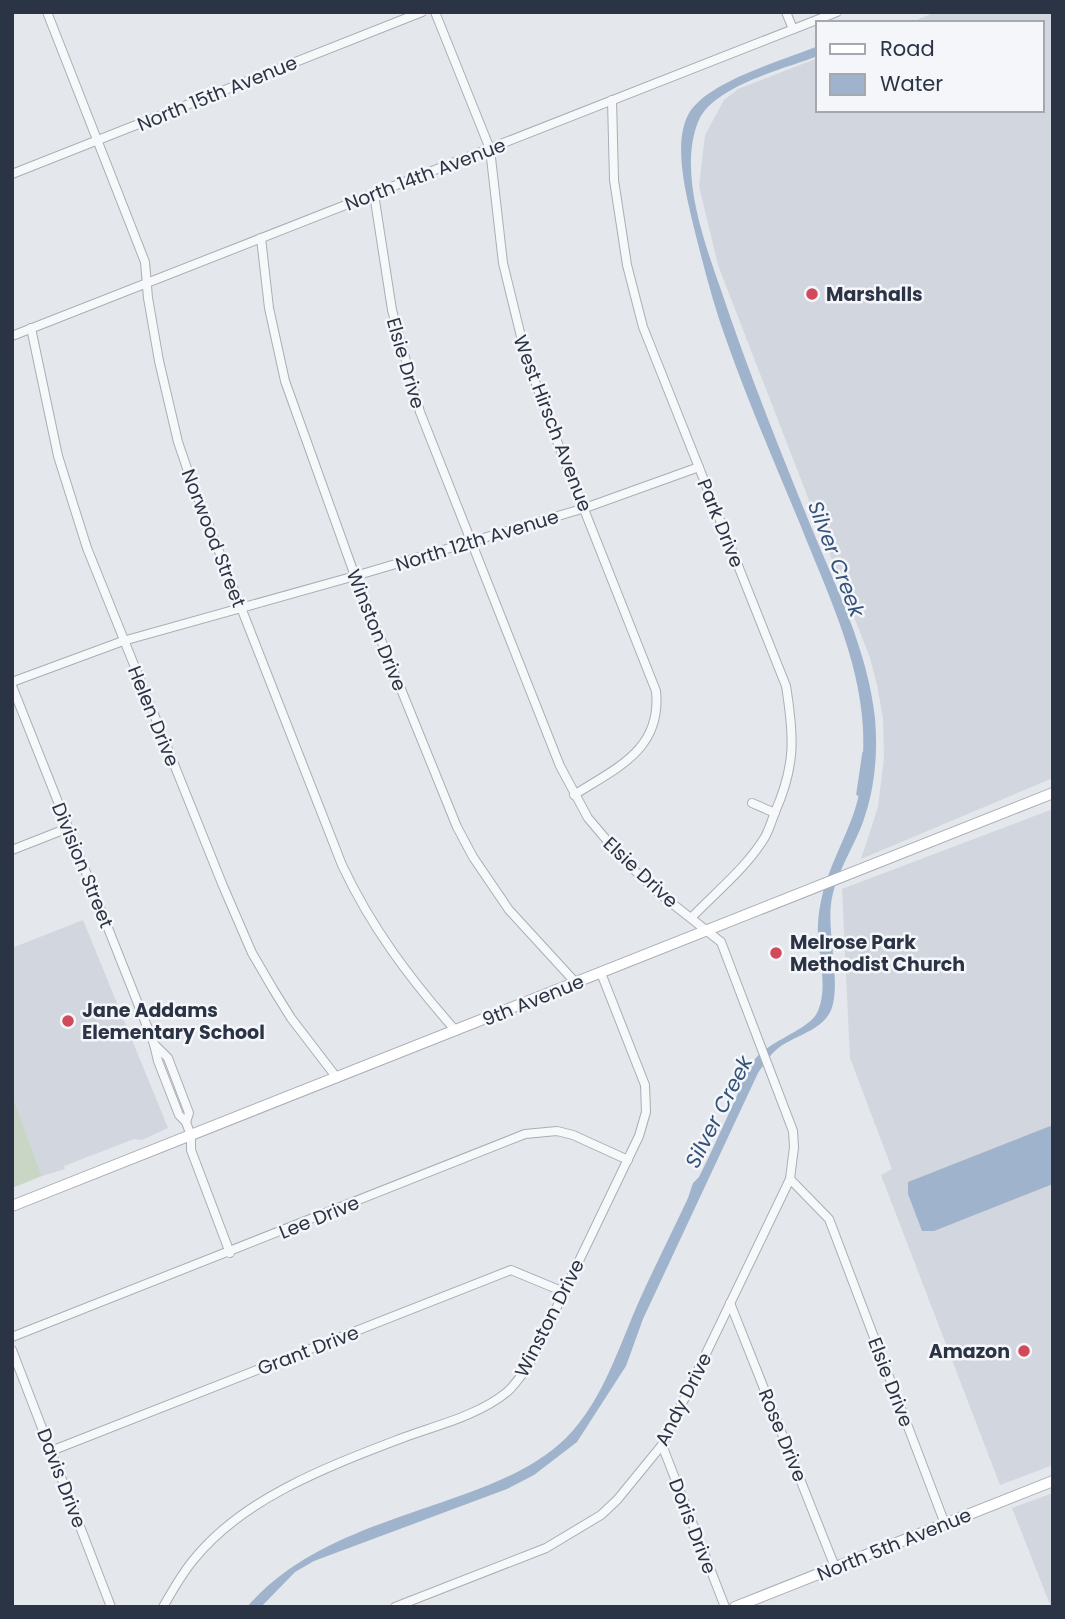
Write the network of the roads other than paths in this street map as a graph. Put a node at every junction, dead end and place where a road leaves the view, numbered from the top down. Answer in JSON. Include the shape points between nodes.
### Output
{"nodes":[{"id":1,"x":47,"y":12,"type":"edge"},
{"id":2,"x":422,"y":12,"type":"edge"},
{"id":3,"x":435,"y":12,"type":"edge"},
{"id":4,"x":786,"y":12,"type":"edge"},
{"id":5,"x":836,"y":12,"type":"edge"},
{"id":6,"x":793,"y":29,"type":"junction"},
{"id":7,"x":612,"y":100,"type":"junction"},
{"id":8,"x":97,"y":141,"type":"junction"},
{"id":9,"x":491,"y":149,"type":"junction"},
{"id":10,"x":12,"y":174,"type":"edge"},
{"id":11,"x":374,"y":194,"type":"junction"},
{"id":12,"x":261,"y":238,"type":"junction"},
{"id":13,"x":148,"y":283,"type":"junction"},
{"id":14,"x":31,"y":328,"type":"junction"},
{"id":15,"x":12,"y":336,"type":"edge"},
{"id":16,"x":699,"y":467,"type":"junction"},
{"id":17,"x":585,"y":508,"type":"junction"},
{"id":18,"x":471,"y":542,"type":"junction"},
{"id":19,"x":355,"y":576,"type":"junction"},
{"id":20,"x":240,"y":608,"type":"junction"},
{"id":21,"x":124,"y":642,"type":"junction"},
{"id":22,"x":12,"y":684,"type":"edge"},
{"id":23,"x":1053,"y":793,"type":"edge"},
{"id":24,"x":574,"y":795,"type":"junction"},
{"id":25,"x":752,"y":803,"type":"dead end"},
{"id":26,"x":775,"y":813,"type":"junction"},
{"id":27,"x":68,"y":828,"type":"junction"},
{"id":28,"x":12,"y":850,"type":"edge"},
{"id":29,"x":692,"y":917,"type":"junction"},
{"id":30,"x":710,"y":930,"type":"junction"},
{"id":31,"x":601,"y":974,"type":"junction"},
{"id":32,"x":576,"y":983,"type":"junction"},
{"id":33,"x":456,"y":1031,"type":"junction"},
{"id":34,"x":337,"y":1078,"type":"junction"},
{"id":35,"x":191,"y":1136,"type":"junction"},
{"id":36,"x":628,"y":1160,"type":"junction"},
{"id":37,"x":790,"y":1179,"type":"junction"},
{"id":38,"x":12,"y":1206,"type":"edge"},
{"id":39,"x":230,"y":1253,"type":"junction"},
{"id":40,"x":564,"y":1292,"type":"junction"},
{"id":41,"x":730,"y":1303,"type":"junction"},
{"id":42,"x":12,"y":1337,"type":"edge"},
{"id":43,"x":12,"y":1350,"type":"edge"},
{"id":44,"x":662,"y":1445,"type":"junction"},
{"id":45,"x":51,"y":1451,"type":"junction"},
{"id":46,"x":1053,"y":1481,"type":"edge"},
{"id":47,"x":945,"y":1524,"type":"junction"},
{"id":48,"x":835,"y":1567,"type":"junction"},
{"id":49,"x":111,"y":1607,"type":"edge"},
{"id":50,"x":163,"y":1607,"type":"edge"},
{"id":51,"x":395,"y":1607,"type":"edge"},
{"id":52,"x":724,"y":1607,"type":"edge"},
{"id":53,"x":735,"y":1607,"type":"edge"}],
"edges":[{"from":1,"to":8,"type":"street","name":"Norwood Street"},
{"from":2,"to":8,"type":"street","name":"North 15th Avenue"},
{"from":3,"to":9,"type":"street","name":"West Hirsch Avenue"},
{"from":4,"to":6,"type":"street"},
{"from":5,"to":6,"type":"street","name":"North 14th Avenue"},
{"from":6,"to":7,"type":"street","name":"North 14th Avenue"},
{"from":7,"to":9,"type":"street","name":"North 14th Avenue"},
{"from":7,"to":16,"type":"street","name":"Park Drive","via":[[614,180],[628,265],[643,327]]},
{"from":8,"to":10,"type":"street","name":"North 15th Avenue"},
{"from":8,"to":13,"type":"street","name":"Norwood Street","via":[[145,262]]},
{"from":9,"to":11,"type":"street","name":"North 14th Avenue"},
{"from":9,"to":17,"type":"street","name":"West Hirsch Avenue","via":[[497,226],[516,324]]},
{"from":11,"to":12,"type":"street","name":"North 14th Avenue"},
{"from":11,"to":18,"type":"street","name":"Elsie Drive","via":[[400,346],[420,412]]},
{"from":12,"to":13,"type":"street","name":"North 14th Avenue"},
{"from":12,"to":19,"type":"street","name":"Winston Drive","via":[[269,308],[285,381]]},
{"from":13,"to":14,"type":"street","name":"North 14th Avenue"},
{"from":13,"to":20,"type":"street","name":"Norwood Street","via":[[159,361],[178,442]]},
{"from":14,"to":15,"type":"street","name":"North 14th Avenue"},
{"from":14,"to":21,"type":"street","name":"Helen Drive","via":[[69,494]]},
{"from":16,"to":17,"type":"street","name":"North 12th Avenue"},
{"from":16,"to":26,"type":"street","name":"Park Drive","via":[[786,685],[792,754],[787,785]]},
{"from":17,"to":18,"type":"street","name":"North 12th Avenue"},
{"from":17,"to":24,"type":"street","name":"West Hirsch Avenue","via":[[653,680],[657,708],[651,733],[641,748]]},
{"from":18,"to":19,"type":"street","name":"North 12th Avenue"},
{"from":18,"to":24,"type":"street","name":"Elsie Drive"},
{"from":19,"to":20,"type":"street","name":"North 12th Avenue"},
{"from":19,"to":32,"type":"street","name":"Winston Drive","via":[[473,857],[509,910]]},
{"from":20,"to":21,"type":"street","name":"North 12th Avenue"},
{"from":20,"to":33,"type":"street","name":"Norwood Street","via":[[360,904],[416,986]]},
{"from":21,"to":22,"type":"street","name":"North 12th Avenue"},
{"from":21,"to":34,"type":"street","name":"Helen Drive","via":[[252,953],[291,1018]]},
{"from":22,"to":27,"type":"street","name":"Division Street"},
{"from":23,"to":30,"type":"street","name":"9th Avenue"},
{"from":24,"to":29,"type":"street","name":"Elsie Drive","via":[[621,857]]},
{"from":25,"to":26,"type":"street"},
{"from":26,"to":29,"type":"street","name":"Park Drive","via":[[765,837],[745,863]]},
{"from":27,"to":28,"type":"street"},
{"from":27,"to":35,"type":"street","name":"Division Street"},
{"from":29,"to":30,"type":"street","name":"Elsie Drive"},
{"from":30,"to":31,"type":"street","name":"9th Avenue"},
{"from":30,"to":37,"type":"street","name":"Elsie Drive","via":[[721,942],[793,1131]]},
{"from":31,"to":32,"type":"street","name":"9th Avenue"},
{"from":31,"to":36,"type":"street","name":"Winston Drive","via":[[645,1085],[646,1112]]},
{"from":32,"to":33,"type":"street","name":"9th Avenue"},
{"from":33,"to":34,"type":"street","name":"9th Avenue"},
{"from":34,"to":35,"type":"street","name":"9th Avenue"},
{"from":35,"to":38,"type":"street","name":"9th Avenue"},
{"from":35,"to":39,"type":"street","name":"Division Street","via":[[191,1150]]},
{"from":36,"to":39,"type":"street","name":"Lee Drive","via":[[573,1135],[557,1131],[526,1134]]},
{"from":36,"to":40,"type":"street","name":"Winston Drive"},
{"from":37,"to":41,"type":"street","name":"Andy Drive"},
{"from":37,"to":47,"type":"street","name":"Elsie Drive","via":[[829,1219]]},
{"from":39,"to":42,"type":"street","name":"Lee Drive"},
{"from":40,"to":45,"type":"street","name":"Grant Drive","via":[[512,1270]]},
{"from":40,"to":50,"type":"street","name":"Winston Drive","via":[[530,1363],[507,1392],[478,1409],[273,1494],[209,1542]]},
{"from":41,"to":44,"type":"street","name":"Andy Drive"},
{"from":41,"to":48,"type":"street","name":"Rose Drive"},
{"from":43,"to":45,"type":"street","name":"Davis Drive"},
{"from":44,"to":51,"type":"street","name":"Andy Drive","via":[[617,1500],[582,1527],[546,1548]]},
{"from":44,"to":52,"type":"street","name":"Doris Drive"},
{"from":45,"to":49,"type":"street","name":"Davis Drive"},
{"from":46,"to":47,"type":"street","name":"North 5th Avenue"},
{"from":47,"to":48,"type":"street","name":"North 5th Avenue"},
{"from":48,"to":53,"type":"street","name":"North 5th Avenue"}]}
